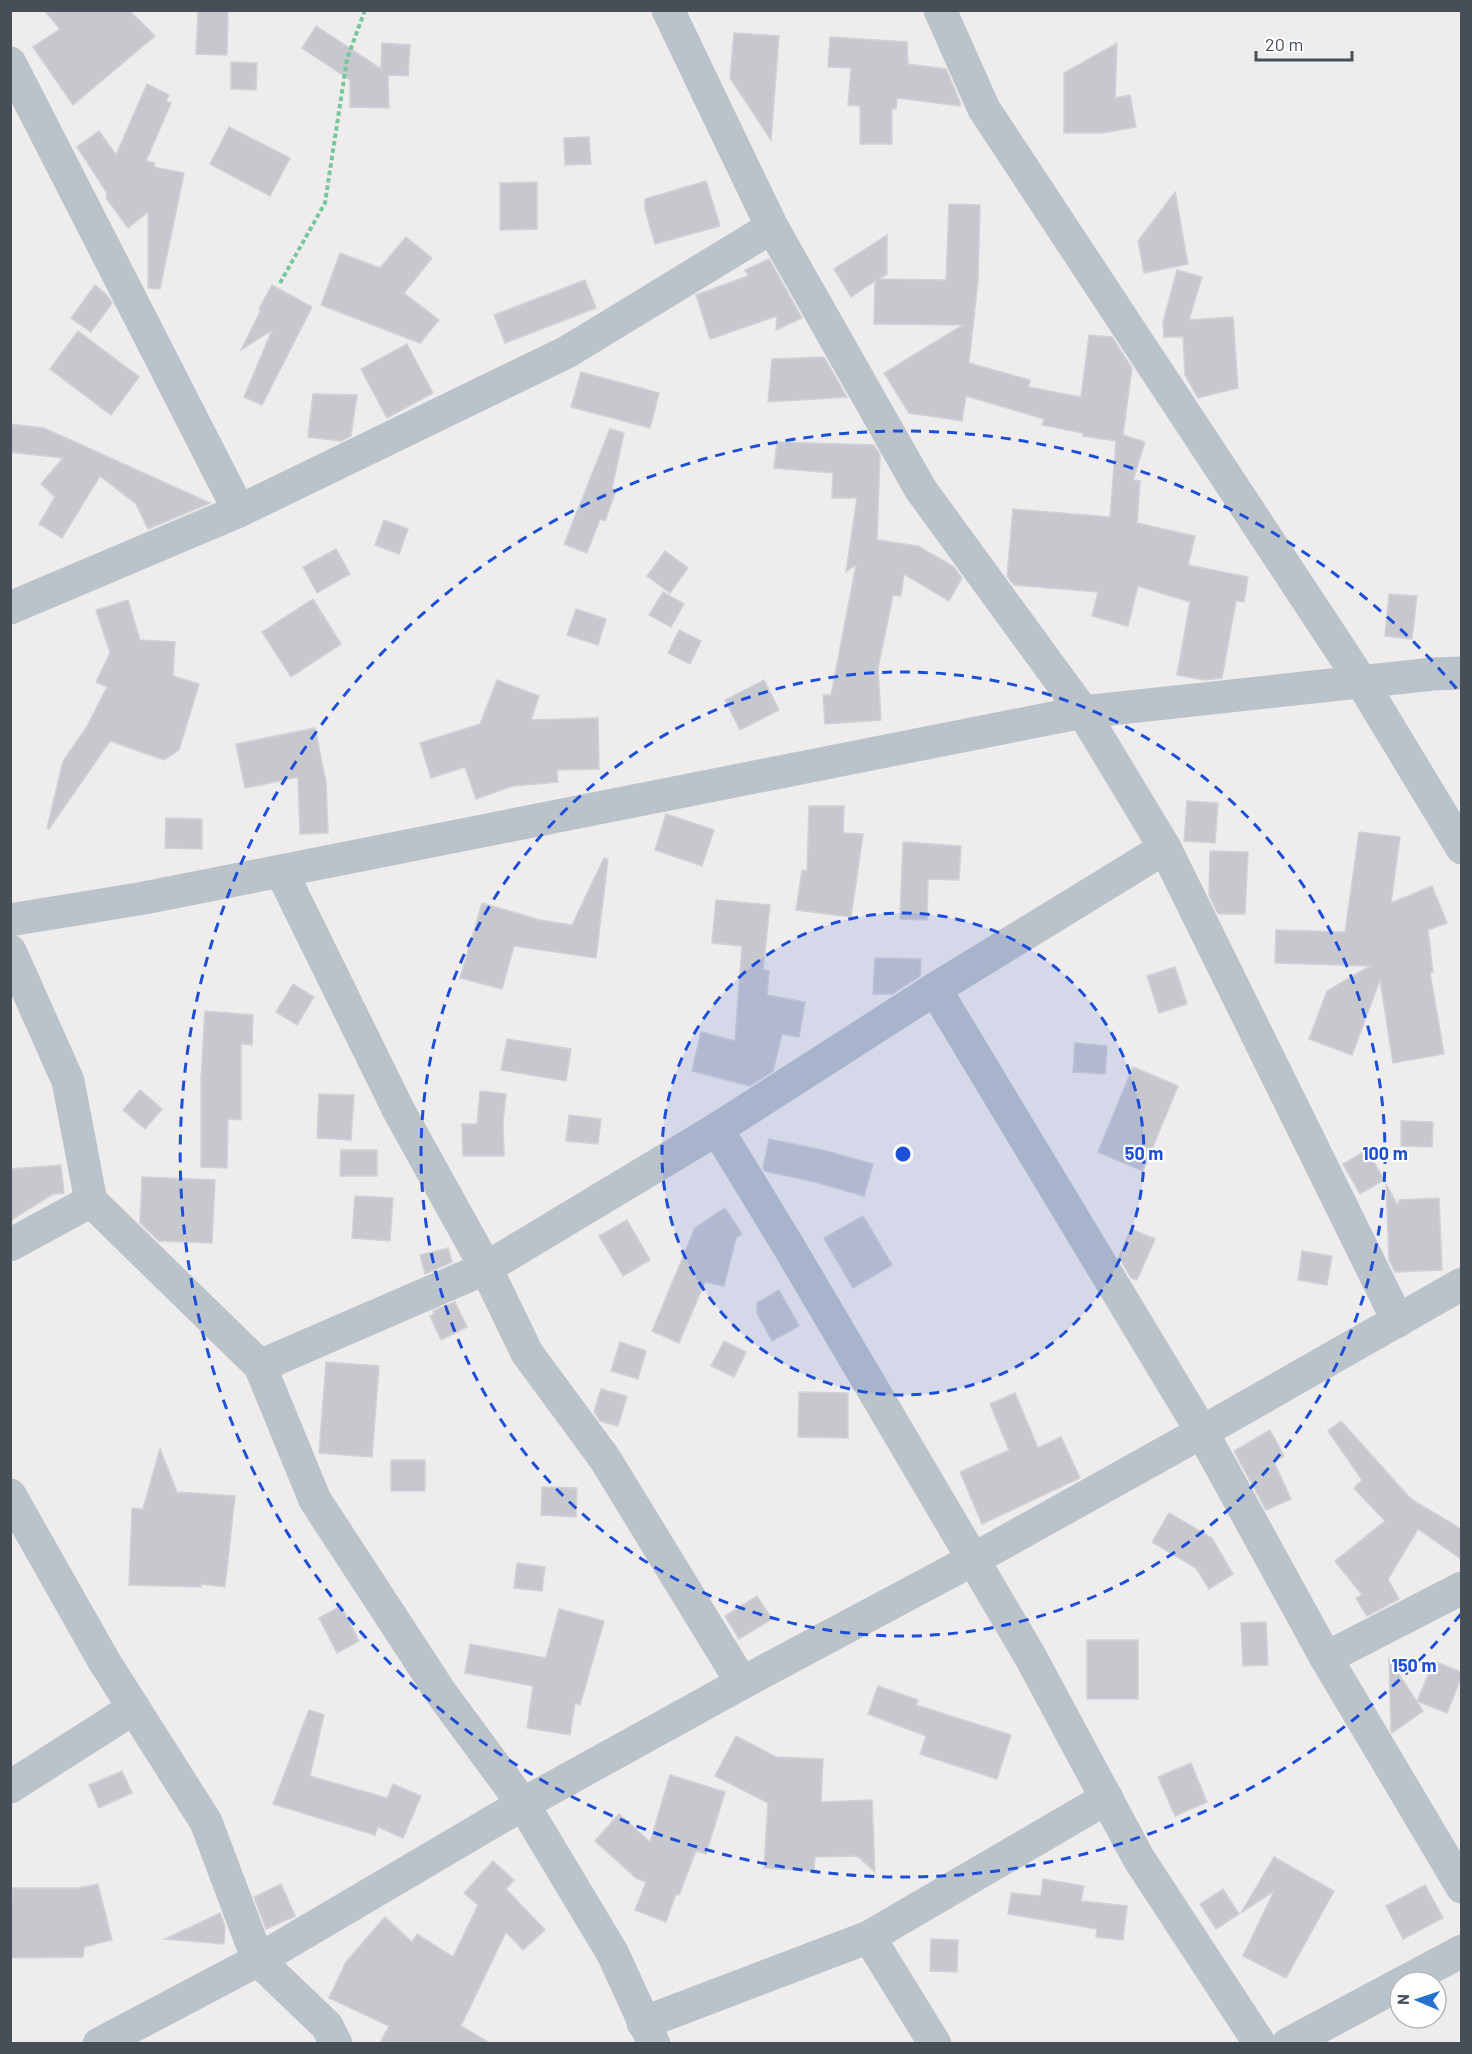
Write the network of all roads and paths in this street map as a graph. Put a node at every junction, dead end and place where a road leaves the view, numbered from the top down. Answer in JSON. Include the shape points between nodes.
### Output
{"nodes":[{"id":1,"x":365,"y":10,"type":"edge"},
{"id":2,"x":668,"y":10,"type":"edge"},
{"id":3,"x":940,"y":10,"type":"edge"},
{"id":4,"x":10,"y":63,"type":"edge"},
{"id":5,"x":772,"y":227,"type":"junction"},
{"id":6,"x":280,"y":283,"type":"dead end"},
{"id":7,"x":240,"y":511,"type":"junction"},
{"id":8,"x":10,"y":608,"type":"edge"},
{"id":9,"x":1461,"y":673,"type":"edge"},
{"id":10,"x":1361,"y":681,"type":"junction"},
{"id":11,"x":1083,"y":712,"type":"junction"},
{"id":12,"x":1165,"y":848,"type":"junction"},
{"id":13,"x":1461,"y":849,"type":"edge"},
{"id":14,"x":281,"y":871,"type":"junction"},
{"id":15,"x":10,"y":920,"type":"edge"},
{"id":16,"x":10,"y":951,"type":"edge"},
{"id":17,"x":935,"y":989,"type":"junction"},
{"id":18,"x":717,"y":1129,"type":"junction"},
{"id":19,"x":91,"y":1201,"type":"junction"},
{"id":20,"x":10,"y":1245,"type":"edge"},
{"id":21,"x":486,"y":1268,"type":"junction"},
{"id":22,"x":1461,"y":1284,"type":"edge"},
{"id":23,"x":1398,"y":1321,"type":"junction"},
{"id":24,"x":260,"y":1366,"type":"junction"},
{"id":25,"x":1202,"y":1432,"type":"junction"},
{"id":26,"x":15,"y":1510,"type":"edge"},
{"id":27,"x":974,"y":1559,"type":"junction"},
{"id":28,"x":1461,"y":1588,"type":"edge"},
{"id":29,"x":1326,"y":1658,"type":"junction"},
{"id":30,"x":742,"y":1683,"type":"junction"},
{"id":31,"x":134,"y":1708,"type":"junction"},
{"id":32,"x":10,"y":1787,"type":"edge"},
{"id":33,"x":1107,"y":1798,"type":"junction"},
{"id":34,"x":523,"y":1804,"type":"junction"},
{"id":35,"x":1461,"y":1887,"type":"edge"},
{"id":36,"x":869,"y":1937,"type":"junction"},
{"id":37,"x":1461,"y":1951,"type":"edge"},
{"id":38,"x":258,"y":1960,"type":"junction"},
{"id":39,"x":1426,"y":1970,"type":"edge"},
{"id":40,"x":1388,"y":1990,"type":"edge"},
{"id":41,"x":649,"y":2033,"type":"edge"},
{"id":42,"x":99,"y":2043,"type":"edge"},
{"id":43,"x":336,"y":2043,"type":"edge"},
{"id":44,"x":934,"y":2043,"type":"edge"},
{"id":45,"x":1260,"y":2043,"type":"edge"},
{"id":46,"x":1288,"y":2043,"type":"edge"}],
"edges":[{"from":1,"to":6,"type":"path","via":[[347,59],[325,203]]},
{"from":2,"to":5,"type":"street"},
{"from":3,"to":10,"type":"street","via":[[984,109]]},
{"from":4,"to":7,"type":"street"},
{"from":5,"to":7,"type":"street","via":[[567,352]]},
{"from":5,"to":11,"type":"street","via":[[921,489]]},
{"from":7,"to":8,"type":"street"},
{"from":9,"to":10,"type":"street"},
{"from":10,"to":11,"type":"street"},
{"from":10,"to":13,"type":"street"},
{"from":11,"to":12,"type":"street"},
{"from":11,"to":14,"type":"street"},
{"from":12,"to":17,"type":"street"},
{"from":12,"to":23,"type":"street"},
{"from":14,"to":15,"type":"street"},
{"from":14,"to":21,"type":"street","via":[[399,1111]]},
{"from":16,"to":19,"type":"street","via":[[68,1081]]},
{"from":17,"to":18,"type":"street"},
{"from":17,"to":25,"type":"street"},
{"from":18,"to":21,"type":"street"},
{"from":18,"to":27,"type":"street"},
{"from":19,"to":20,"type":"street"},
{"from":19,"to":24,"type":"street"},
{"from":21,"to":24,"type":"street"},
{"from":21,"to":30,"type":"street","via":[[527,1353],[605,1459]]},
{"from":22,"to":23,"type":"street"},
{"from":23,"to":25,"type":"street"},
{"from":24,"to":34,"type":"street","via":[[315,1500],[441,1693]]},
{"from":25,"to":27,"type":"street"},
{"from":25,"to":29,"type":"street"},
{"from":26,"to":31,"type":"street"},
{"from":27,"to":30,"type":"street"},
{"from":27,"to":33,"type":"street"},
{"from":28,"to":29,"type":"street"},
{"from":29,"to":35,"type":"street"},
{"from":30,"to":34,"type":"street"},
{"from":31,"to":32,"type":"street"},
{"from":31,"to":38,"type":"street","via":[[206,1822]]},
{"from":33,"to":36,"type":"street"},
{"from":33,"to":45,"type":"street","via":[[1140,1859]]},
{"from":34,"to":38,"type":"street"},
{"from":34,"to":41,"type":"street","via":[[613,1954]]},
{"from":36,"to":41,"type":"street"},
{"from":36,"to":44,"type":"street"},
{"from":37,"to":39,"type":"street"},
{"from":38,"to":42,"type":"street"},
{"from":38,"to":43,"type":"street","via":[[327,2026]]},
{"from":40,"to":46,"type":"street"}]}
